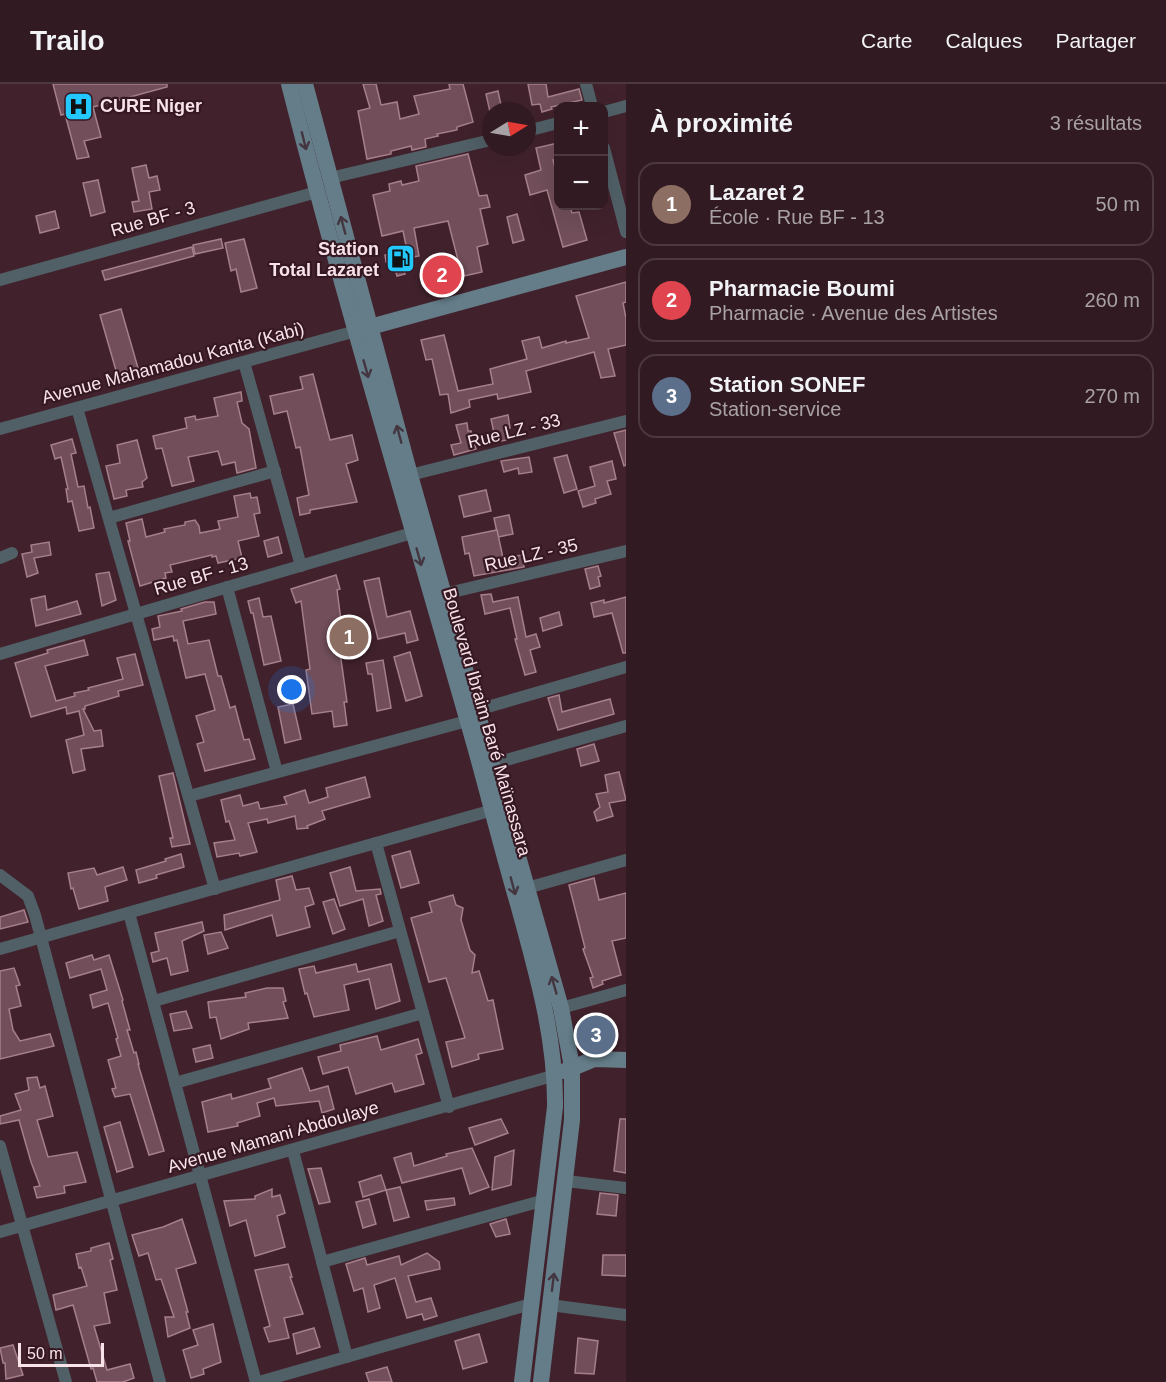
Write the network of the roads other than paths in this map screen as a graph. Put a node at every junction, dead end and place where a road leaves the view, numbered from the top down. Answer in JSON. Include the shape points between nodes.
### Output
{"nodes":[{"id":1,"x":289,"y":84,"type":"edge"},
{"id":2,"x":305,"y":84,"type":"edge"},
{"id":3,"x":586,"y":84,"type":"edge"},
{"id":4,"x":591,"y":102,"type":"edge"},
{"id":5,"x":626,"y":106,"type":"edge"},
{"id":6,"x":608,"y":111,"type":"edge"},
{"id":7,"x":554,"y":124,"type":"edge"},
{"id":8,"x":536,"y":129,"type":"edge"},
{"id":9,"x":482,"y":142,"type":"edge"},
{"id":10,"x":605,"y":156,"type":"edge"},
{"id":11,"x":330,"y":178,"type":"junction"},
{"id":12,"x":317,"y":192,"type":"junction"},
{"id":13,"x":626,"y":232,"type":"edge"},
{"id":14,"x":626,"y":257,"type":"edge"},
{"id":15,"x":0,"y":280,"type":"edge"},
{"id":16,"x":363,"y":329,"type":"junction"},
{"id":17,"x":244,"y":362,"type":"junction"},
{"id":18,"x":77,"y":408,"type":"junction"},
{"id":19,"x":626,"y":421,"type":"edge"},
{"id":20,"x":0,"y":429,"type":"edge"},
{"id":21,"x":275,"y":471,"type":"junction"},
{"id":22,"x":410,"y":475,"type":"junction"},
{"id":23,"x":109,"y":518,"type":"junction"},
{"id":24,"x":412,"y":533,"type":"junction"},
{"id":25,"x":626,"y":551,"type":"edge"},
{"id":26,"x":12,"y":553,"type":"dead end"},
{"id":27,"x":0,"y":558,"type":"edge"},
{"id":28,"x":301,"y":566,"type":"junction"},
{"id":29,"x":227,"y":588,"type":"junction"},
{"id":30,"x":444,"y":594,"type":"junction"},
{"id":31,"x":136,"y":614,"type":"junction"},
{"id":32,"x":0,"y":654,"type":"edge"},
{"id":33,"x":626,"y":668,"type":"edge"},
{"id":34,"x":472,"y":715,"type":"junction"},
{"id":35,"x":626,"y":726,"type":"edge"},
{"id":36,"x":492,"y":764,"type":"junction"},
{"id":37,"x":278,"y":772,"type":"junction"},
{"id":38,"x":189,"y":796,"type":"junction"},
{"id":39,"x":493,"y":810,"type":"junction"},
{"id":40,"x":376,"y":843,"type":"junction"},
{"id":41,"x":626,"y":860,"type":"edge"},
{"id":42,"x":0,"y":875,"type":"edge"},
{"id":43,"x":527,"y":888,"type":"junction"},
{"id":44,"x":215,"y":889,"type":"junction"},
{"id":45,"x":129,"y":913,"type":"junction"},
{"id":46,"x":400,"y":931,"type":"junction"},
{"id":47,"x":40,"y":937,"type":"junction"},
{"id":48,"x":0,"y":949,"type":"edge"},
{"id":49,"x":626,"y":990,"type":"edge"},
{"id":50,"x":154,"y":1001,"type":"junction"},
{"id":51,"x":561,"y":1008,"type":"junction"},
{"id":52,"x":423,"y":1013,"type":"junction"},
{"id":53,"x":626,"y":1060,"type":"edge"},
{"id":54,"x":572,"y":1067,"type":"junction"},
{"id":55,"x":556,"y":1075,"type":"junction"},
{"id":56,"x":176,"y":1083,"type":"junction"},
{"id":57,"x":449,"y":1107,"type":"junction"},
{"id":58,"x":0,"y":1146,"type":"edge"},
{"id":59,"x":293,"y":1151,"type":"junction"},
{"id":60,"x":200,"y":1177,"type":"junction"},
{"id":61,"x":566,"y":1181,"type":"junction"},
{"id":62,"x":626,"y":1188,"type":"edge"},
{"id":63,"x":545,"y":1200,"type":"junction"},
{"id":64,"x":111,"y":1201,"type":"junction"},
{"id":65,"x":22,"y":1226,"type":"junction"},
{"id":66,"x":0,"y":1232,"type":"edge"},
{"id":67,"x":322,"y":1262,"type":"junction"},
{"id":68,"x":531,"y":1304,"type":"junction"},
{"id":69,"x":550,"y":1305,"type":"junction"},
{"id":70,"x":626,"y":1315,"type":"edge"},
{"id":71,"x":347,"y":1357,"type":"junction"},
{"id":72,"x":66,"y":1382,"type":"edge"},
{"id":73,"x":160,"y":1382,"type":"edge"},
{"id":74,"x":258,"y":1382,"type":"edge"},
{"id":75,"x":522,"y":1382,"type":"edge"},
{"id":76,"x":541,"y":1382,"type":"edge"}],
"edges":[{"from":1,"to":12,"type":"main road","name":"Boulevard Ibraim Baré Maïnassara","one_way":true},
{"from":2,"to":11,"type":"main road","name":"Boulevard Ibraim Baré Maïnassara"},
{"from":3,"to":4,"type":"street"},
{"from":5,"to":6,"type":"street"},
{"from":7,"to":8,"type":"street"},
{"from":9,"to":11,"type":"street"},
{"from":10,"to":13,"type":"street"},
{"from":16,"to":11,"type":"main road","name":"Boulevard Ibraim Baré Maïnassara","one_way":true},
{"from":12,"to":15,"type":"street","name":"Rue BF - 3"},
{"from":12,"to":16,"type":"main road","name":"Boulevard Ibraim Baré Maïnassara"},
{"from":14,"to":16,"type":"main road"},
{"from":16,"to":17,"type":"street","name":"Avenue Mahamadou Kanta (Kabi)"},
{"from":22,"to":16,"type":"main road","name":"Boulevard Ibraim Baré Maïnassara","one_way":true},
{"from":16,"to":24,"type":"main road","name":"Boulevard Ibraim Baré Maïnassara","one_way":true},
{"from":17,"to":18,"type":"street","name":"Avenue Mahamadou Kanta (Kabi)"},
{"from":17,"to":21,"type":"street"},
{"from":18,"to":20,"type":"street","name":"Avenue Mahamadou Kanta (Kabi)"},
{"from":18,"to":23,"type":"street"},
{"from":19,"to":22,"type":"street","name":"Rue LZ - 33"},
{"from":21,"to":23,"type":"street"},
{"from":21,"to":28,"type":"street"},
{"from":22,"to":30,"type":"main road","name":"Boulevard Ibraim Baré Maïnassara"},
{"from":23,"to":31,"type":"street"},
{"from":24,"to":28,"type":"street","name":"Rue BF - 13"},
{"from":24,"to":34,"type":"main road","name":"Boulevard Ibraim Baré Maïnassara","one_way":true},
{"from":25,"to":30,"type":"street","name":"Rue LZ - 35"},
{"from":26,"to":27,"type":"street"},
{"from":28,"to":29,"type":"street","name":"Rue BF - 13"},
{"from":29,"to":31,"type":"street","name":"Rue BF - 13"},
{"from":29,"to":37,"type":"street"},
{"from":30,"to":34,"type":"main road","name":"Boulevard Ibraim Baré Maïnassara"},
{"from":31,"to":32,"type":"street","name":"Rue BF - 13"},
{"from":31,"to":38,"type":"street"},
{"from":33,"to":34,"type":"street"},
{"from":34,"to":36,"type":"main road","name":"Boulevard Ibraim Baré Maïnassara"},
{"from":34,"to":37,"type":"street"},
{"from":34,"to":39,"type":"main road","name":"Boulevard Ibraim Baré Maïnassara"},
{"from":35,"to":36,"type":"street"},
{"from":36,"to":43,"type":"main road","name":"Boulevard Ibraim Baré Maïnassara"},
{"from":37,"to":38,"type":"street"},
{"from":38,"to":44,"type":"street"},
{"from":39,"to":40,"type":"street"},
{"from":39,"to":55,"type":"main road","name":"Boulevard Ibraim Baré Maïnassara","one_way":true,"via":[[538,980]]},
{"from":40,"to":44,"type":"street"},
{"from":40,"to":46,"type":"street"},
{"from":41,"to":43,"type":"street"},
{"from":42,"to":47,"type":"street","via":[[28,896]]},
{"from":51,"to":43,"type":"main road","name":"Boulevard Ibraim Baré Maïnassara","one_way":true},
{"from":44,"to":45,"type":"street"},
{"from":45,"to":47,"type":"street"},
{"from":45,"to":50,"type":"street"},
{"from":46,"to":50,"type":"street"},
{"from":46,"to":52,"type":"street"},
{"from":47,"to":48,"type":"street"},
{"from":47,"to":64,"type":"street"},
{"from":49,"to":51,"type":"street"},
{"from":50,"to":56,"type":"street"},
{"from":51,"to":54,"type":"main road","name":"Boulevard Ibraim Baré Maïnassara"},
{"from":52,"to":56,"type":"street"},
{"from":52,"to":57,"type":"street"},
{"from":53,"to":54,"type":"main road","via":[[594,1059]]},
{"from":54,"to":55,"type":"main road"},
{"from":54,"to":61,"type":"main road","name":"Boulevard Ibraim Baré Maïnassara"},
{"from":55,"to":57,"type":"street","name":"Avenue Mamani Abdoulaye"},
{"from":55,"to":63,"type":"main road","name":"Boulevard Ibraim Baré Maïnassara"},
{"from":56,"to":60,"type":"street"},
{"from":57,"to":59,"type":"street","name":"Avenue Mamani Abdoulaye"},
{"from":58,"to":65,"type":"street"},
{"from":59,"to":60,"type":"street","name":"Avenue Mamani Abdoulaye"},
{"from":59,"to":67,"type":"street"},
{"from":60,"to":64,"type":"street","name":"Avenue Mamani Abdoulaye"},
{"from":60,"to":74,"type":"street"},
{"from":61,"to":62,"type":"street"},
{"from":69,"to":61,"type":"main road","name":"Boulevard Ibraim Baré Maïnassara","one_way":true},
{"from":63,"to":67,"type":"street"},
{"from":63,"to":68,"type":"main road","name":"Boulevard Ibraim Baré Maïnassara"},
{"from":64,"to":65,"type":"street","name":"Avenue Mamani Abdoulaye"},
{"from":64,"to":73,"type":"street"},
{"from":65,"to":66,"type":"street","name":"Avenue Mamani Abdoulaye"},
{"from":65,"to":72,"type":"street"},
{"from":67,"to":71,"type":"street"},
{"from":68,"to":71,"type":"street"},
{"from":68,"to":75,"type":"main road","name":"Boulevard Ibraim Baré Maïnassara"},
{"from":69,"to":70,"type":"street"},
{"from":69,"to":76,"type":"main road","name":"Boulevard Ibraim Baré Maïnassara"},
{"from":71,"to":74,"type":"street"}]}
